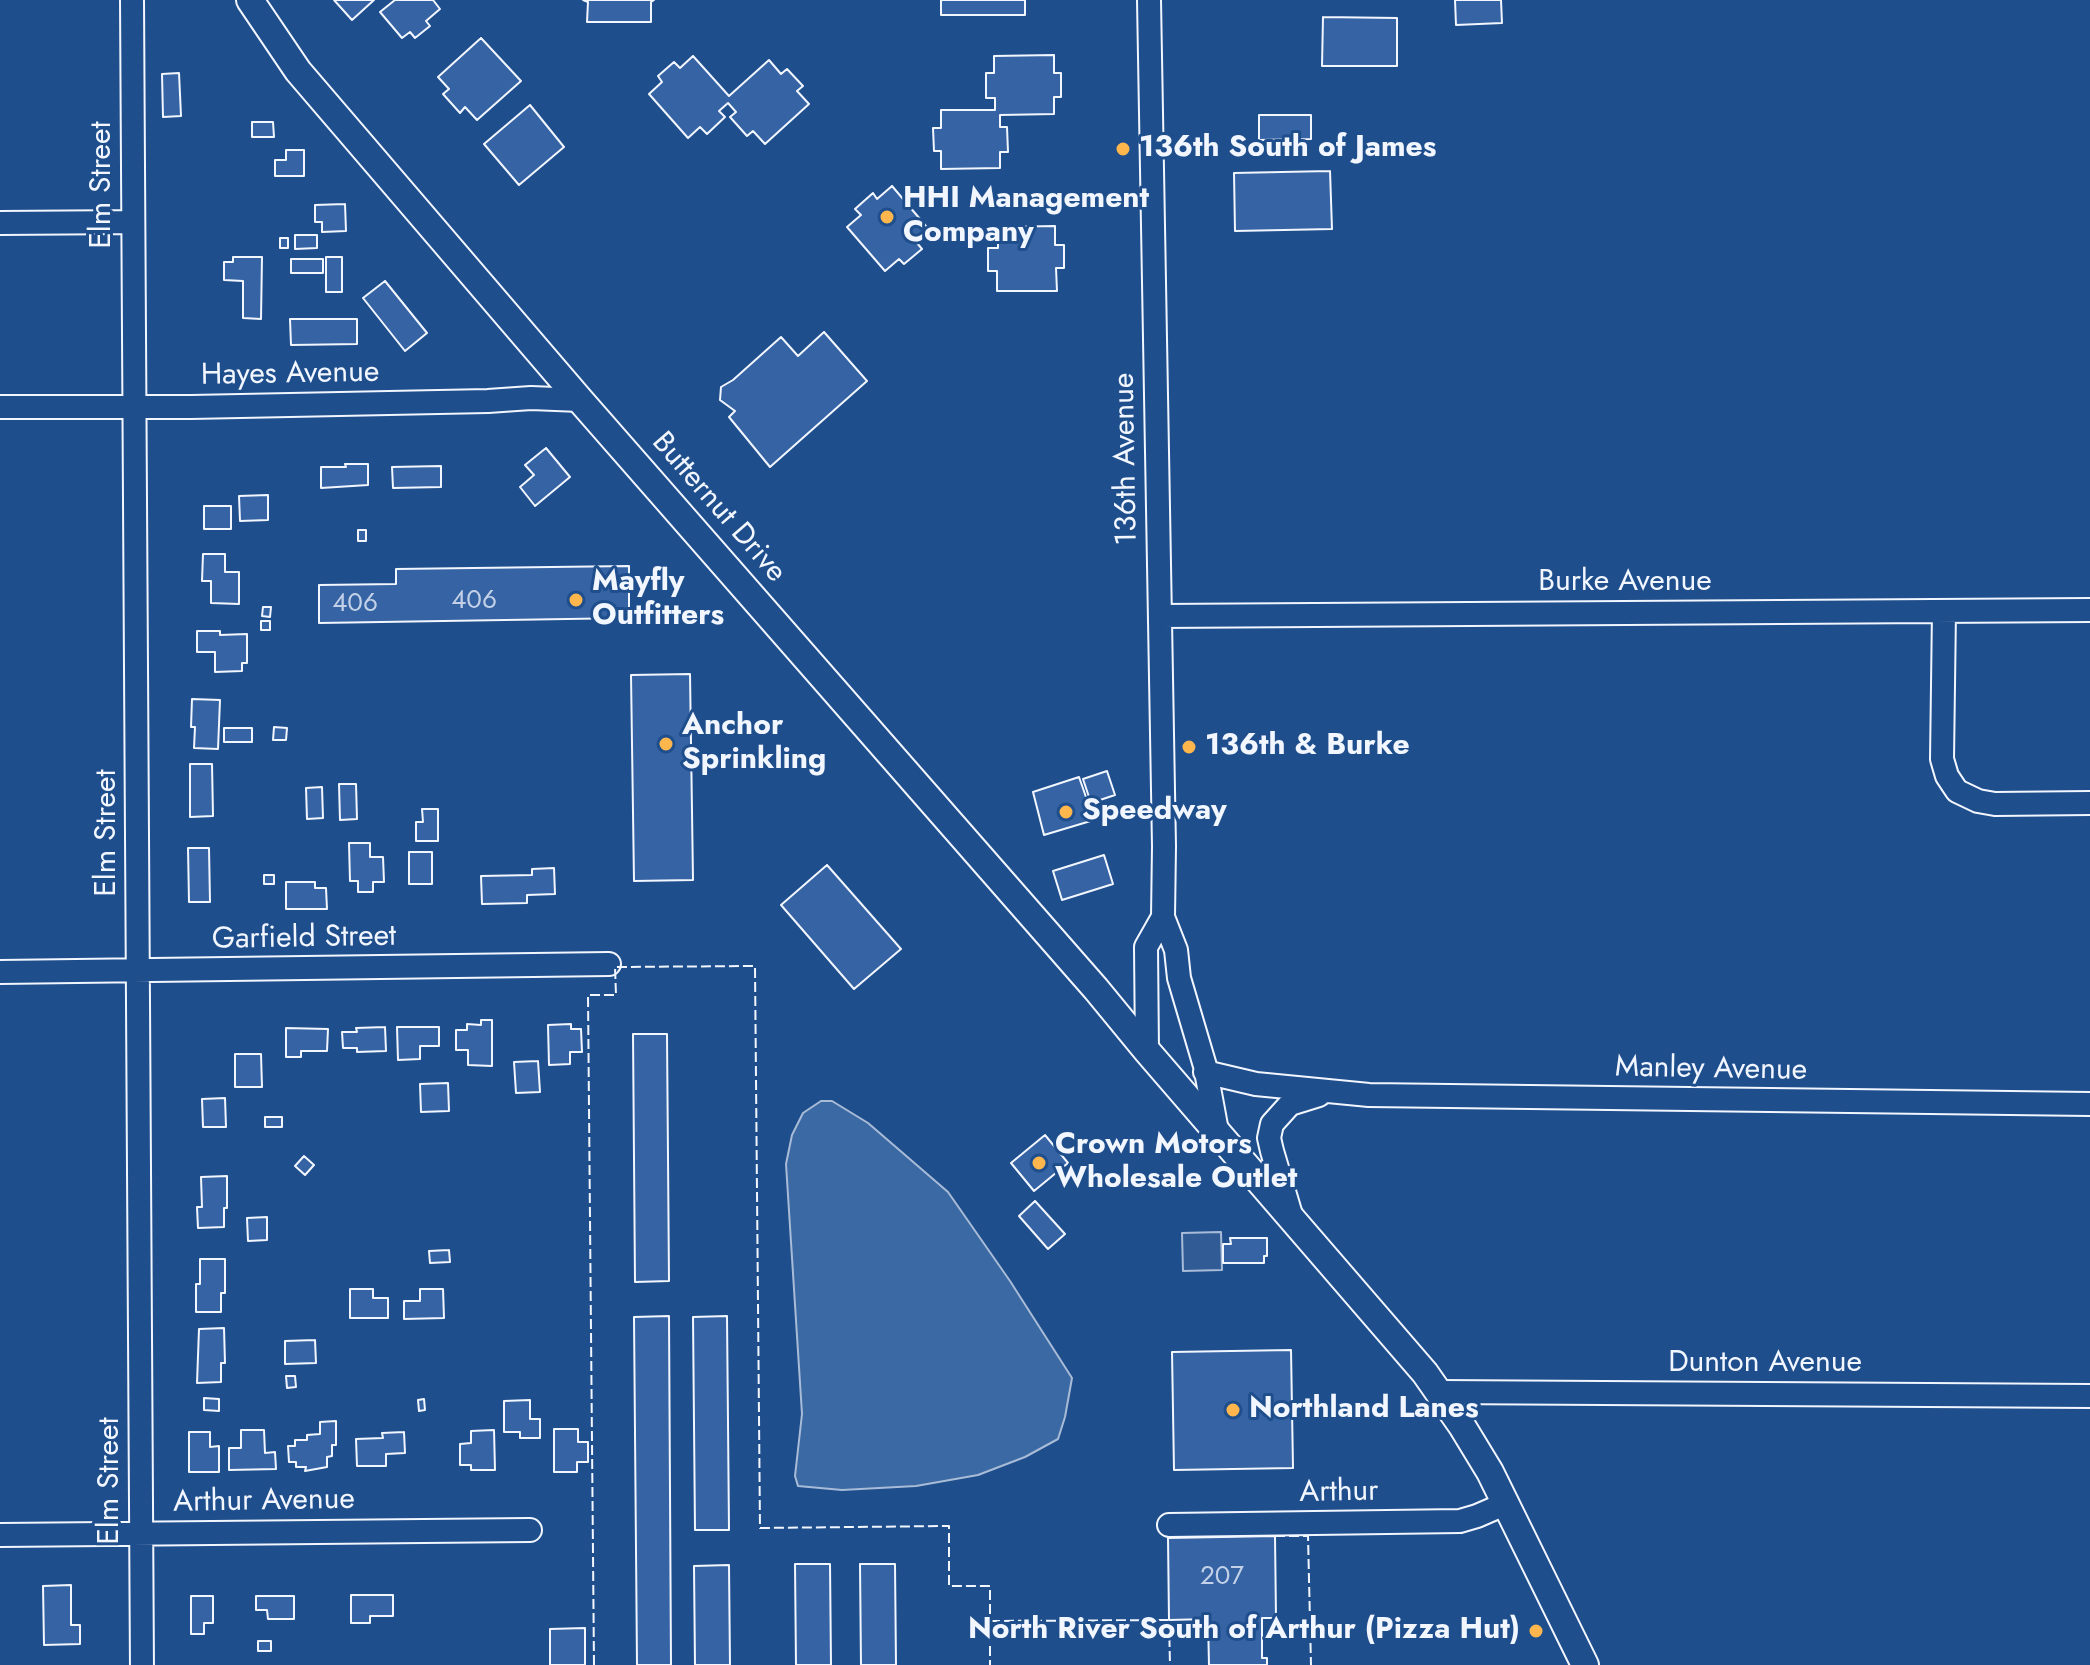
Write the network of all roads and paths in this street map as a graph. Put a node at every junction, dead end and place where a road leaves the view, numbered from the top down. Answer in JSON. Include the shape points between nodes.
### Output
{"nodes":[{"id":1,"x":132,"y":0,"type":"edge"},
{"id":2,"x":250,"y":0,"type":"edge"},
{"id":3,"x":1149,"y":0,"type":"edge"},
{"id":4,"x":133,"y":222,"type":"junction"},
{"id":5,"x":0,"y":223,"type":"edge"},
{"id":6,"x":580,"y":400,"type":"junction"},
{"id":7,"x":135,"y":406,"type":"junction"},
{"id":8,"x":0,"y":407,"type":"edge"},
{"id":9,"x":2090,"y":610,"type":"edge"},
{"id":10,"x":1944,"y":611,"type":"junction"},
{"id":11,"x":1160,"y":616,"type":"junction"},
{"id":12,"x":2090,"y":803,"type":"edge"},
{"id":13,"x":1163,"y":917,"type":"junction"},
{"id":14,"x":609,"y":964,"type":"dead end"},
{"id":15,"x":0,"y":972,"type":"edge"},
{"id":16,"x":139,"y":972,"type":"junction"},
{"id":17,"x":1147,"y":1051,"type":"junction"},
{"id":18,"x":1205,"y":1072,"type":"junction"},
{"id":19,"x":1332,"y":1092,"type":"junction"},
{"id":20,"x":2090,"y":1104,"type":"edge"},
{"id":21,"x":1217,"y":1131,"type":"junction"},
{"id":22,"x":1291,"y":1215,"type":"junction"},
{"id":23,"x":1440,"y":1392,"type":"junction"},
{"id":24,"x":2090,"y":1396,"type":"edge"},
{"id":25,"x":1507,"y":1503,"type":"junction"},
{"id":26,"x":1169,"y":1525,"type":"dead end"},
{"id":27,"x":530,"y":1530,"type":"dead end"},
{"id":28,"x":141,"y":1534,"type":"junction"},
{"id":29,"x":0,"y":1535,"type":"edge"},
{"id":30,"x":142,"y":1665,"type":"edge"},
{"id":31,"x":1585,"y":1665,"type":"edge"}],
"edges":[{"from":1,"to":4,"type":"street","name":"Elm Street"},
{"from":2,"to":6,"type":"main road","name":"Butternut Drive","via":[[298,71]]},
{"from":3,"to":11,"type":"street","name":"136th Avenue"},
{"from":4,"to":5,"type":"street"},
{"from":4,"to":7,"type":"street","name":"Elm Street"},
{"from":6,"to":7,"type":"street","name":"Hayes Avenue"},
{"from":6,"to":17,"type":"main road","name":"Butternut Drive"},
{"from":7,"to":8,"type":"street","name":"Hayes Avenue"},
{"from":7,"to":16,"type":"street","name":"Elm Street"},
{"from":9,"to":10,"type":"street","name":"Burke Avenue"},
{"from":10,"to":11,"type":"street","name":"Burke Avenue"},
{"from":10,"to":12,"type":"street","via":[[1942,759],[1957,791],[1995,804]]},
{"from":11,"to":13,"type":"street","name":"136th Avenue"},
{"from":13,"to":17,"type":"street","name":"136th Avenue","via":[[1146,947]]},
{"from":13,"to":18,"type":"street","name":"136th Avenue"},
{"from":14,"to":16,"type":"street","name":"Garfield Street"},
{"from":15,"to":16,"type":"street","name":"Garfield Street"},
{"from":16,"to":28,"type":"street","name":"Elm Street"},
{"from":17,"to":21,"type":"main road","name":"Butternut Drive"},
{"from":18,"to":19,"type":"street","name":"Manley Avenue","via":[[1248,1083]]},
{"from":18,"to":21,"type":"street","name":"136th Avenue"},
{"from":19,"to":20,"type":"street","name":"Manley Avenue"},
{"from":19,"to":22,"type":"street","name":"Manley Avenue","via":[[1290,1104],[1272,1124],[1269,1138]]},
{"from":21,"to":22,"type":"main road","name":"Butternut Drive"},
{"from":22,"to":23,"type":"main road","name":"Butternut Drive"},
{"from":23,"to":24,"type":"street","name":"Dunton Avenue"},
{"from":23,"to":25,"type":"main road","name":"Butternut Drive"},
{"from":25,"to":26,"type":"street","name":"Arthur","via":[[1460,1521]]},
{"from":25,"to":31,"type":"main road","name":"Butternut Drive"},
{"from":27,"to":28,"type":"street","name":"Arthur Avenue"},
{"from":28,"to":29,"type":"street","name":"Arthur Avenue"},
{"from":28,"to":30,"type":"street","name":"Elm Street"}]}
